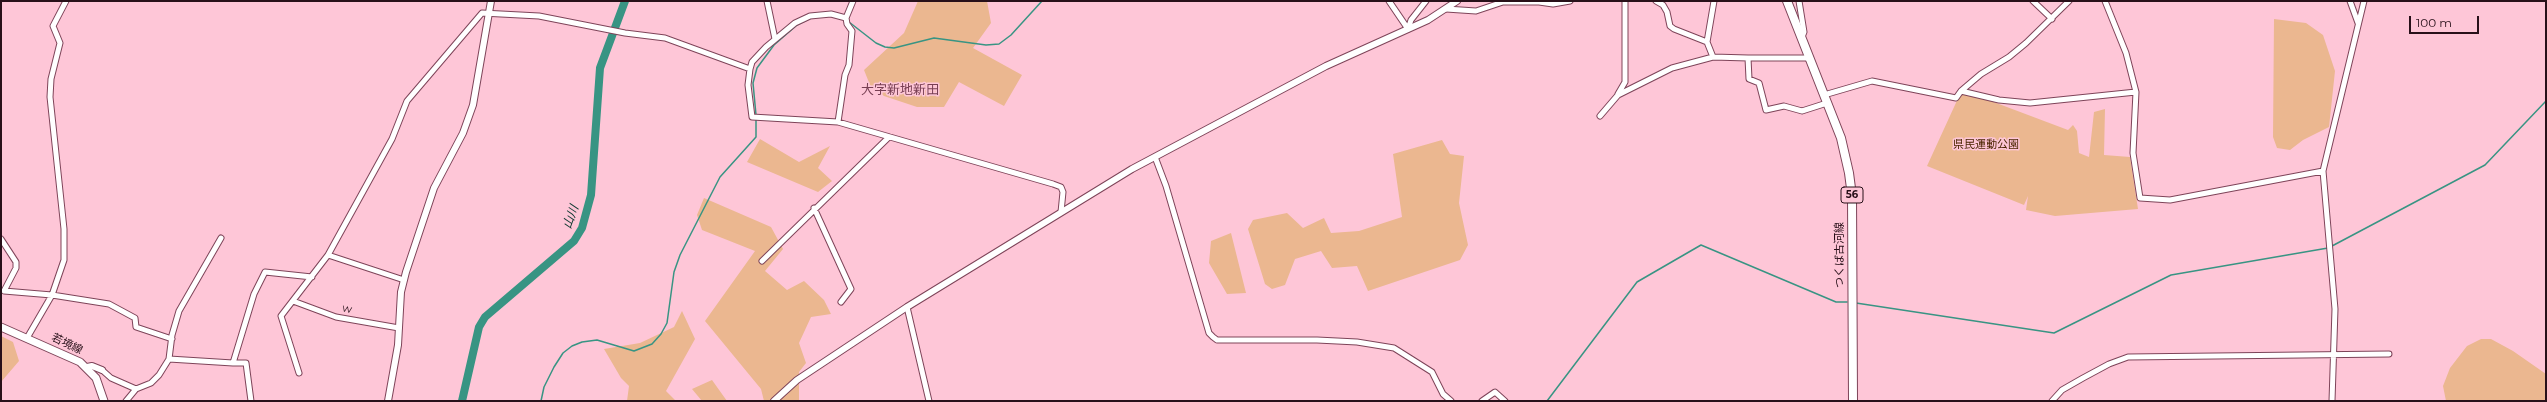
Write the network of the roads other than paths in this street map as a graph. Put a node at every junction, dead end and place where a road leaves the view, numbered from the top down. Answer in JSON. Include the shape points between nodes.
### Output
{"nodes":[{"id":1,"x":66,"y":1,"type":"edge"},
{"id":2,"x":491,"y":1,"type":"edge"},
{"id":3,"x":767,"y":1,"type":"edge"},
{"id":4,"x":853,"y":1,"type":"edge"},
{"id":5,"x":1389,"y":1,"type":"edge"},
{"id":6,"x":1426,"y":1,"type":"edge"},
{"id":7,"x":1457,"y":1,"type":"edge"},
{"id":8,"x":1570,"y":1,"type":"edge"},
{"id":9,"x":1626,"y":1,"type":"edge"},
{"id":10,"x":1656,"y":1,"type":"edge"},
{"id":11,"x":1714,"y":1,"type":"edge"},
{"id":12,"x":1787,"y":1,"type":"edge"},
{"id":13,"x":1799,"y":1,"type":"edge"},
{"id":14,"x":2033,"y":1,"type":"edge"},
{"id":15,"x":2069,"y":1,"type":"edge"},
{"id":16,"x":2105,"y":1,"type":"edge"},
{"id":17,"x":2350,"y":1,"type":"edge"},
{"id":18,"x":2364,"y":1,"type":"edge"},
{"id":19,"x":1446,"y":9,"type":"junction"},
{"id":20,"x":489,"y":12,"type":"junction"},
{"id":21,"x":846,"y":18,"type":"junction"},
{"id":22,"x":2052,"y":19,"type":"junction"},
{"id":23,"x":2358,"y":23,"type":"junction"},
{"id":24,"x":1408,"y":29,"type":"junction"},
{"id":25,"x":1802,"y":37,"type":"junction"},
{"id":26,"x":776,"y":39,"type":"junction"},
{"id":27,"x":1707,"y":42,"type":"junction"},
{"id":28,"x":1713,"y":57,"type":"junction"},
{"id":29,"x":1748,"y":58,"type":"junction"},
{"id":30,"x":1810,"y":58,"type":"junction"},
{"id":31,"x":750,"y":69,"type":"junction"},
{"id":32,"x":1961,"y":91,"type":"junction"},
{"id":33,"x":2136,"y":92,"type":"junction"},
{"id":34,"x":1618,"y":95,"type":"junction"},
{"id":35,"x":1824,"y":95,"type":"junction"},
{"id":36,"x":1827,"y":103,"type":"junction"},
{"id":37,"x":1600,"y":116,"type":"dead end"},
{"id":38,"x":838,"y":122,"type":"junction"},
{"id":39,"x":889,"y":137,"type":"junction"},
{"id":40,"x":1155,"y":157,"type":"junction"},
{"id":41,"x":2324,"y":171,"type":"junction"},
{"id":42,"x":814,"y":208,"type":"junction"},
{"id":43,"x":1061,"y":212,"type":"junction"},
{"id":44,"x":221,"y":238,"type":"dead end"},
{"id":45,"x":1,"y":239,"type":"edge"},
{"id":46,"x":328,"y":255,"type":"junction"},
{"id":47,"x":762,"y":261,"type":"dead end"},
{"id":48,"x":312,"y":277,"type":"junction"},
{"id":49,"x":404,"y":280,"type":"junction"},
{"id":50,"x":52,"y":295,"type":"junction"},
{"id":51,"x":293,"y":301,"type":"junction"},
{"id":52,"x":841,"y":302,"type":"dead end"},
{"id":53,"x":907,"y":307,"type":"junction"},
{"id":54,"x":1,"y":327,"type":"edge"},
{"id":55,"x":399,"y":328,"type":"junction"},
{"id":56,"x":27,"y":338,"type":"junction"},
{"id":57,"x":172,"y":339,"type":"junction"},
{"id":58,"x":2334,"y":354,"type":"junction"},
{"id":59,"x":2390,"y":354,"type":"dead end"},
{"id":60,"x":169,"y":359,"type":"junction"},
{"id":61,"x":234,"y":362,"type":"junction"},
{"id":62,"x":87,"y":367,"type":"junction"},
{"id":63,"x":102,"y":370,"type":"joint"},
{"id":64,"x":299,"y":373,"type":"dead end"},
{"id":65,"x":136,"y":389,"type":"junction"},
{"id":66,"x":104,"y":401,"type":"edge"},
{"id":67,"x":126,"y":401,"type":"edge"},
{"id":68,"x":251,"y":401,"type":"edge"},
{"id":69,"x":388,"y":401,"type":"edge"},
{"id":70,"x":774,"y":401,"type":"edge"},
{"id":71,"x":929,"y":401,"type":"edge"},
{"id":72,"x":1451,"y":401,"type":"edge"},
{"id":73,"x":1482,"y":401,"type":"edge"},
{"id":74,"x":1505,"y":401,"type":"edge"},
{"id":75,"x":1853,"y":401,"type":"edge"},
{"id":76,"x":2052,"y":401,"type":"edge"},
{"id":77,"x":2332,"y":401,"type":"edge"}],
"edges":[{"from":1,"to":50,"type":"street","via":[[53,26],[60,43],[51,79],[50,97],[65,252]]},
{"from":2,"to":20,"type":"street"},
{"from":3,"to":26,"type":"street"},
{"from":4,"to":21,"type":"street"},
{"from":5,"to":24,"type":"street"},
{"from":6,"to":24,"type":"street","via":[[1411,20]]},
{"from":7,"to":19,"type":"street"},
{"from":8,"to":19,"type":"street","via":[[1553,4],[1503,2],[1476,11]]},
{"from":9,"to":34,"type":"street","via":[[1625,82]]},
{"from":10,"to":27,"type":"street","via":[[1663,5],[1667,12],[1670,26]]},
{"from":11,"to":27,"type":"street"},
{"from":12,"to":25,"type":"main road","name":"つくば古河線","number":"56"},
{"from":13,"to":25,"type":"street","via":[[1804,32]]},
{"from":14,"to":22,"type":"street"},
{"from":15,"to":22,"type":"street"},
{"from":16,"to":33,"type":"street","via":[[2126,53]]},
{"from":17,"to":23,"type":"street"},
{"from":18,"to":23,"type":"street"},
{"from":19,"to":24,"type":"street"},
{"from":20,"to":31,"type":"street","via":[[544,16],[625,33],[665,38]]},
{"from":20,"to":46,"type":"street","via":[[482,13],[408,101],[392,139]]},
{"from":20,"to":49,"type":"street","via":[[477,69],[473,105],[463,133],[434,188]]},
{"from":21,"to":26,"type":"street","via":[[831,14],[810,16],[795,22]]},
{"from":21,"to":38,"type":"street","via":[[852,31],[849,65],[845,75]]},
{"from":22,"to":32,"type":"street","via":[[2009,57],[1981,74]]},
{"from":23,"to":41,"type":"street"},
{"from":24,"to":40,"type":"street","via":[[1313,73]]},
{"from":25,"to":30,"type":"main road","name":"つくば古河線","number":"56"},
{"from":26,"to":31,"type":"street","via":[[752,62]]},
{"from":27,"to":28,"type":"street"},
{"from":28,"to":29,"type":"street"},
{"from":28,"to":34,"type":"street","via":[[1672,68]]},
{"from":29,"to":30,"type":"street"},
{"from":29,"to":36,"type":"street","via":[[1749,79],[1759,83],[1766,110],[1784,106],[1802,111]]},
{"from":30,"to":35,"type":"main road","name":"つくば古河線","number":"56"},
{"from":31,"to":38,"type":"street","via":[[748,84],[752,117]]},
{"from":32,"to":33,"type":"street","via":[[1998,100],[2030,103]]},
{"from":32,"to":35,"type":"street","via":[[1956,98],[1872,81]]},
{"from":33,"to":41,"type":"street","via":[[2133,153],[2140,198],[2170,200]]},
{"from":34,"to":37,"type":"street"},
{"from":35,"to":36,"type":"main road","name":"つくば古河線","number":"56"},
{"from":36,"to":75,"type":"main road","name":"つくば古河線","number":"56","via":[[1845,150],[1852,196]]},
{"from":38,"to":39,"type":"street"},
{"from":39,"to":42,"type":"street"},
{"from":39,"to":43,"type":"street","via":[[1061,187]]},
{"from":40,"to":43,"type":"street"},
{"from":40,"to":72,"type":"street","via":[[1166,186],[1209,333],[1213,337],[1217,340],[1357,342],[1394,348],[1432,372],[1443,394]]},
{"from":41,"to":58,"type":"street","via":[[2334,289]]},
{"from":42,"to":47,"type":"street"},
{"from":42,"to":52,"type":"street","via":[[851,289]]},
{"from":43,"to":53,"type":"street"},
{"from":44,"to":57,"type":"street","via":[[179,311]]},
{"from":45,"to":50,"type":"street","via":[[16,262],[16,268],[4,291]]},
{"from":46,"to":48,"type":"street"},
{"from":46,"to":49,"type":"street"},
{"from":48,"to":51,"type":"street"},
{"from":48,"to":61,"type":"street","via":[[265,272],[254,294]]},
{"from":49,"to":55,"type":"street"},
{"from":50,"to":56,"type":"street"},
{"from":50,"to":57,"type":"street","via":[[109,304],[134,318],[136,328]]},
{"from":51,"to":55,"type":"street","name":"w","via":[[336,317]]},
{"from":51,"to":64,"type":"street","via":[[281,316]]},
{"from":53,"to":70,"type":"street","via":[[797,380]]},
{"from":53,"to":71,"type":"street"},
{"from":54,"to":56,"type":"main road","name":"若境線"},
{"from":55,"to":69,"type":"street"},
{"from":56,"to":62,"type":"main road","name":"若境線","via":[[70,356]]},
{"from":57,"to":60,"type":"street"},
{"from":58,"to":59,"type":"street"},
{"from":58,"to":76,"type":"street","via":[[2128,357],[2062,390]]},
{"from":58,"to":77,"type":"street"},
{"from":60,"to":61,"type":"street"},
{"from":60,"to":65,"type":"street","via":[[156,380]]},
{"from":61,"to":68,"type":"street","via":[[246,363]]},
{"from":62,"to":63,"type":"street"},
{"from":62,"to":66,"type":"main road","name":"若境線","via":[[98,383]]},
{"from":63,"to":65,"type":"street","via":[[111,378]]},
{"from":65,"to":67,"type":"street"},
{"from":73,"to":74,"type":"street","via":[[1495,392]]}]}
